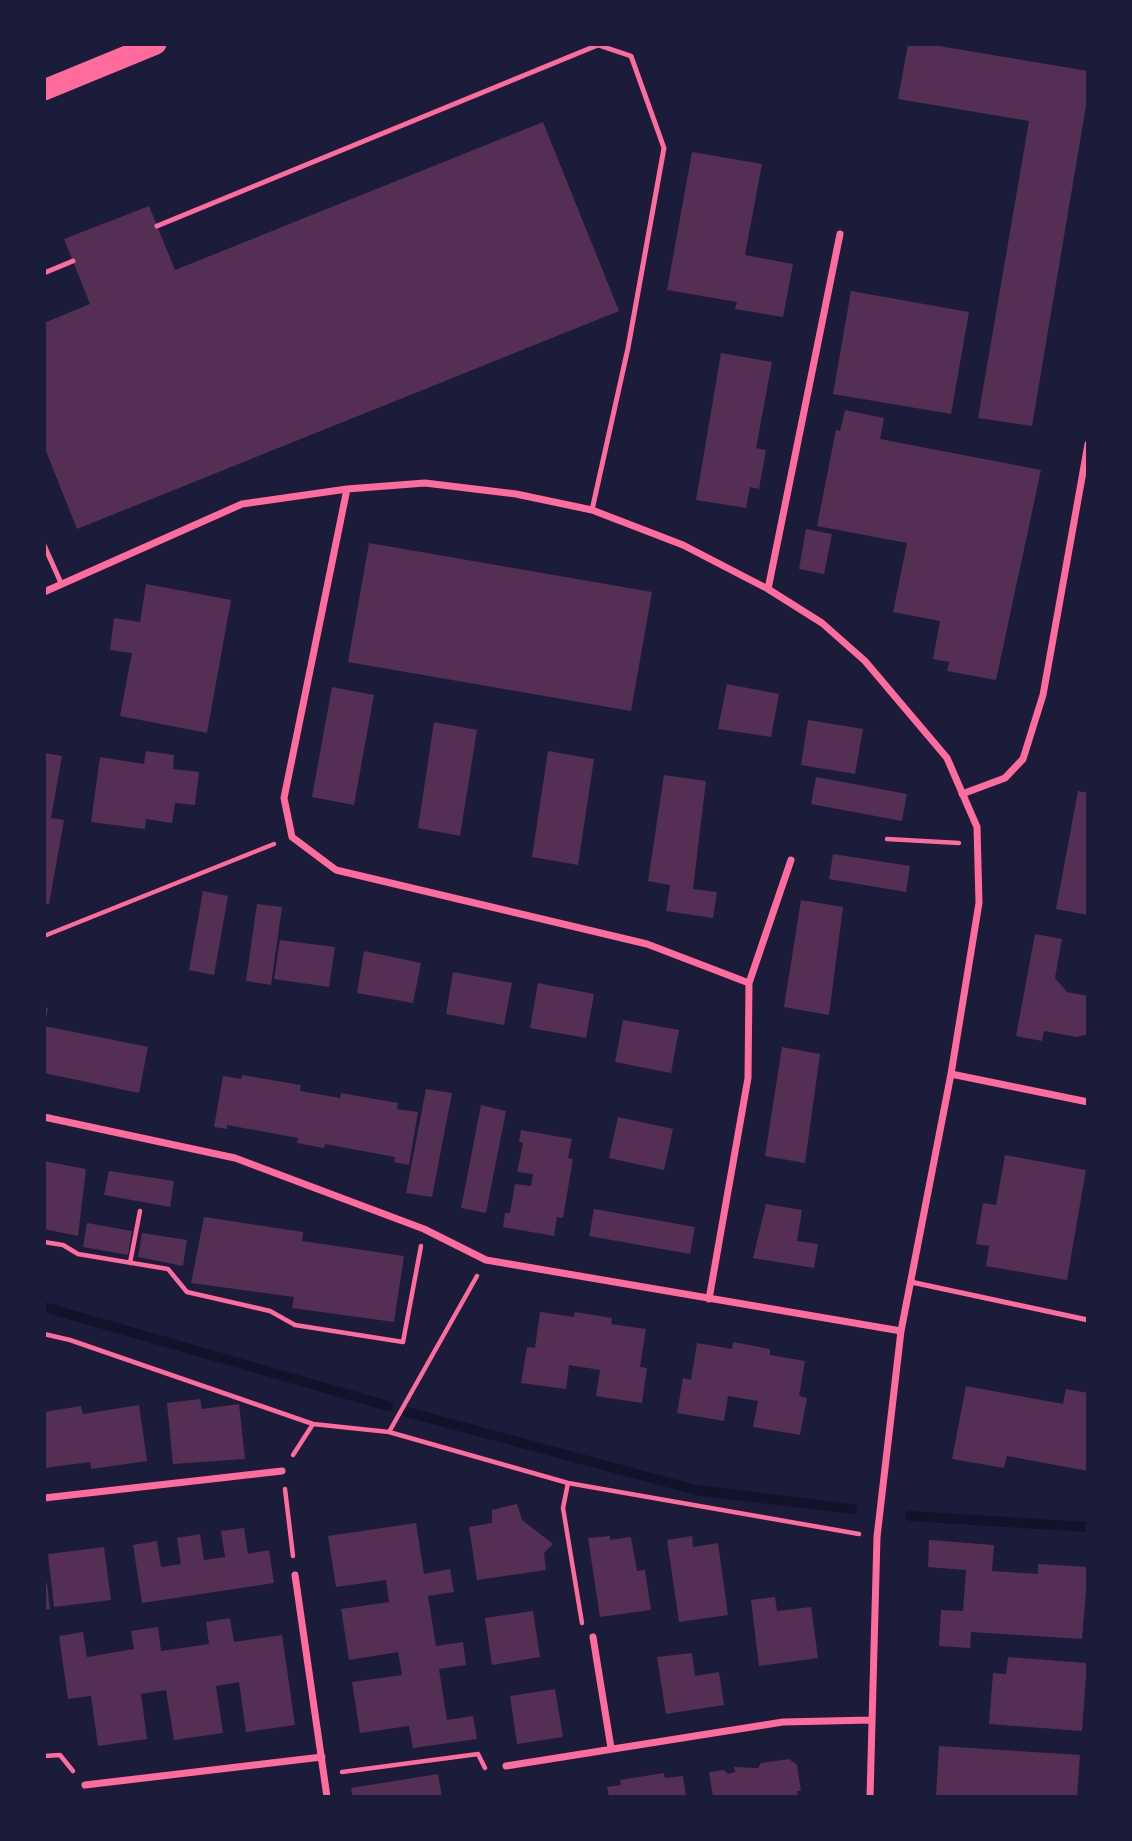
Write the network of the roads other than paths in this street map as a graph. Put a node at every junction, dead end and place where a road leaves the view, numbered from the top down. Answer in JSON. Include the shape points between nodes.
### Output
{"nodes":[{"id":1,"x":156,"y":44,"type":"edge"},
{"id":2,"x":44,"y":90,"type":"edge"},
{"id":3,"x":157,"y":226,"type":"dead end"},
{"id":4,"x":840,"y":234,"type":"dead end"},
{"id":5,"x":73,"y":261,"type":"dead end"},
{"id":6,"x":44,"y":273,"type":"edge"},
{"id":7,"x":1088,"y":444,"type":"edge"},
{"id":8,"x":347,"y":489,"type":"junction"},
{"id":9,"x":593,"y":510,"type":"junction"},
{"id":10,"x":44,"y":545,"type":"edge"},
{"id":11,"x":61,"y":583,"type":"junction"},
{"id":12,"x":768,"y":589,"type":"junction"},
{"id":13,"x":44,"y":592,"type":"edge"},
{"id":14,"x":962,"y":794,"type":"junction"},
{"id":15,"x":791,"y":860,"type":"dead end"},
{"id":16,"x":749,"y":984,"type":"junction"},
{"id":17,"x":951,"y":1074,"type":"junction"},
{"id":18,"x":1088,"y":1102,"type":"edge"},
{"id":19,"x":44,"y":1117,"type":"edge"},
{"id":20,"x":911,"y":1282,"type":"junction"},
{"id":21,"x":709,"y":1299,"type":"junction"},
{"id":22,"x":1088,"y":1320,"type":"edge"},
{"id":23,"x":901,"y":1331,"type":"junction"},
{"id":24,"x":282,"y":1471,"type":"road end"},
{"id":25,"x":44,"y":1497,"type":"edge"},
{"id":26,"x":295,"y":1575,"type":"road end"},
{"id":27,"x":593,"y":1637,"type":"road end"},
{"id":28,"x":872,"y":1720,"type":"junction"},
{"id":29,"x":611,"y":1748,"type":"junction"},
{"id":30,"x":322,"y":1757,"type":"junction"},
{"id":31,"x":506,"y":1766,"type":"road end"},
{"id":32,"x":85,"y":1785,"type":"road end"},
{"id":33,"x":327,"y":1797,"type":"edge"},
{"id":34,"x":870,"y":1797,"type":"edge"}],
"edges":[{"from":1,"to":2,"type":"highway"},
{"from":3,"to":9,"type":"lane","via":[[598,45],[631,56],[664,148]]},
{"from":4,"to":12,"type":"street"},
{"from":5,"to":6,"type":"lane"},
{"from":7,"to":14,"type":"street","via":[[1043,695],[1023,759],[1005,778]]},
{"from":8,"to":9,"type":"street","via":[[425,483],[516,494]]},
{"from":8,"to":11,"type":"street","via":[[242,504]]},
{"from":8,"to":16,"type":"street","via":[[284,798],[292,837],[336,870],[647,944]]},
{"from":9,"to":12,"type":"street","via":[[683,545]]},
{"from":10,"to":11,"type":"lane"},
{"from":11,"to":13,"type":"street"},
{"from":12,"to":14,"type":"street","via":[[822,623],[865,661],[947,758]]},
{"from":14,"to":17,"type":"street","via":[[979,843],[979,903]]},
{"from":15,"to":16,"type":"street"},
{"from":16,"to":21,"type":"street","via":[[748,1078]]},
{"from":17,"to":18,"type":"street"},
{"from":17,"to":20,"type":"street"},
{"from":19,"to":21,"type":"street","via":[[234,1158],[424,1229],[486,1260]]},
{"from":20,"to":22,"type":"lane"},
{"from":20,"to":23,"type":"street"},
{"from":21,"to":23,"type":"street"},
{"from":23,"to":28,"type":"street","via":[[877,1537]]},
{"from":24,"to":25,"type":"street"},
{"from":26,"to":30,"type":"street"},
{"from":27,"to":29,"type":"street"},
{"from":28,"to":29,"type":"street","via":[[783,1722]]},
{"from":28,"to":34,"type":"street"},
{"from":29,"to":31,"type":"street"},
{"from":30,"to":32,"type":"street"},
{"from":30,"to":33,"type":"street"}]}
